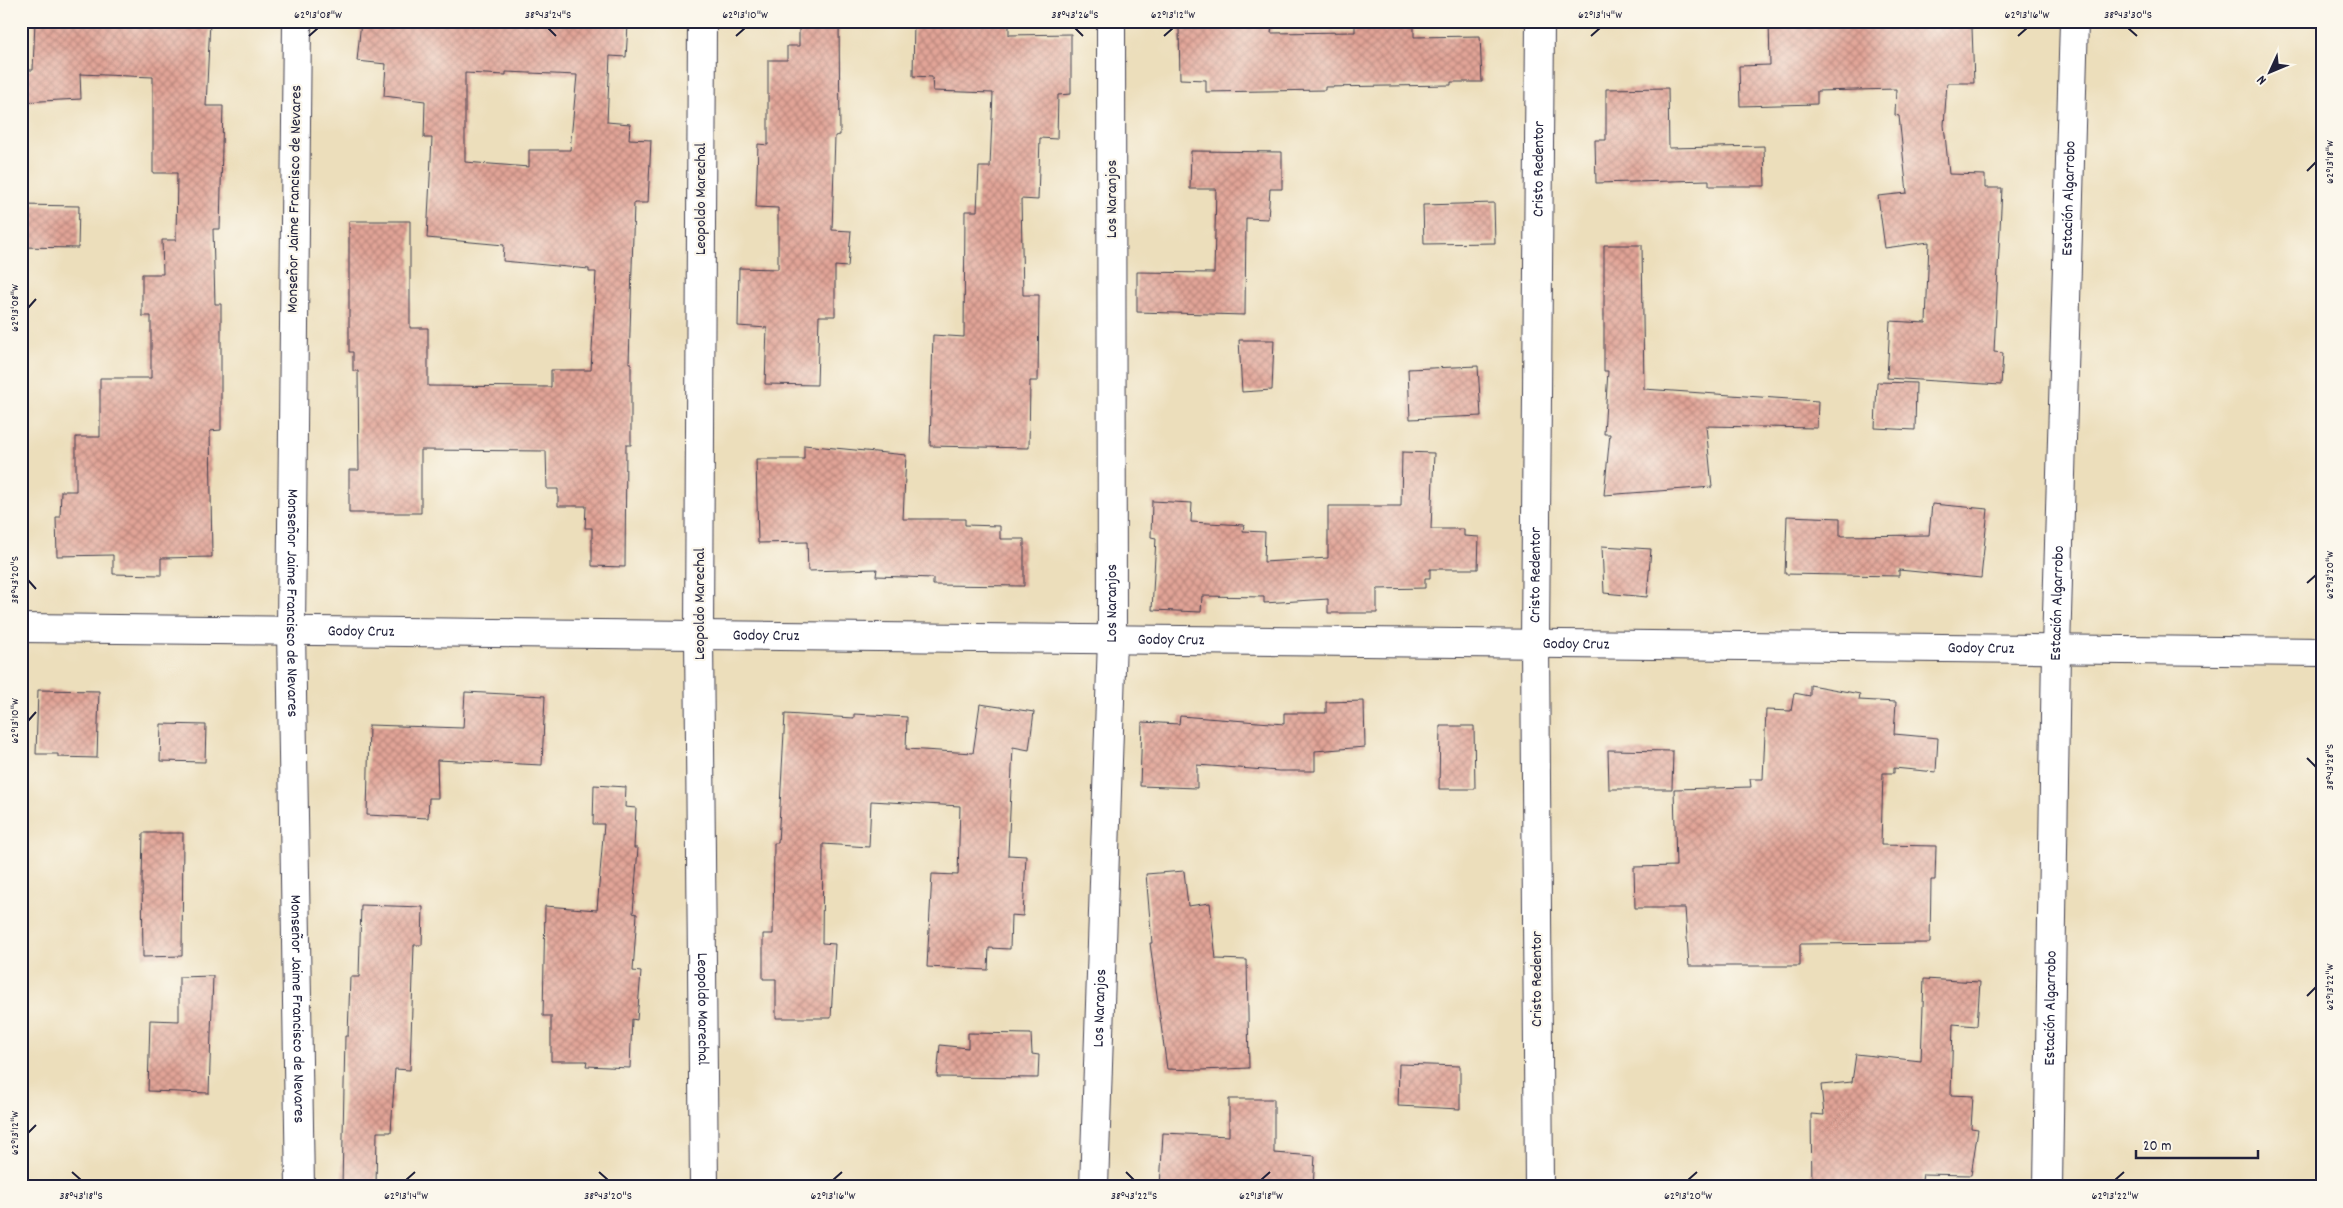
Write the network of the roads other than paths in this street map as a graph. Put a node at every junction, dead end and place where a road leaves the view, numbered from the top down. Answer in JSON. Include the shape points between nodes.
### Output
{"nodes":[{"id":1,"x":297,"y":21,"type":"edge"},
{"id":2,"x":702,"y":21,"type":"edge"},
{"id":3,"x":1111,"y":21,"type":"edge"},
{"id":4,"x":1540,"y":21,"type":"edge"},
{"id":5,"x":2074,"y":21,"type":"edge"},
{"id":6,"x":21,"y":628,"type":"edge"},
{"id":7,"x":291,"y":630,"type":"junction"},
{"id":8,"x":699,"y":634,"type":"junction"},
{"id":9,"x":1112,"y":639,"type":"junction"},
{"id":10,"x":1535,"y":643,"type":"junction"},
{"id":11,"x":2056,"y":649,"type":"junction"},
{"id":12,"x":2322,"y":652,"type":"edge"},
{"id":13,"x":300,"y":1187,"type":"edge"},
{"id":14,"x":704,"y":1187,"type":"edge"},
{"id":15,"x":1094,"y":1187,"type":"edge"},
{"id":16,"x":1538,"y":1187,"type":"edge"},
{"id":17,"x":2048,"y":1187,"type":"edge"}],
"edges":[{"from":1,"to":7,"type":"street","name":"Monseñor Jaime Francisco de Nevares"},
{"from":2,"to":8,"type":"street","name":"Leopoldo Marechal"},
{"from":3,"to":9,"type":"street","name":"Los Naranjos"},
{"from":4,"to":10,"type":"street","name":"Cristo Redentor"},
{"from":5,"to":11,"type":"street","name":"Estación Algarrobo"},
{"from":6,"to":7,"type":"street","name":"Godoy Cruz"},
{"from":7,"to":8,"type":"street","name":"Godoy Cruz"},
{"from":7,"to":13,"type":"street","name":"Monseñor Jaime Francisco de Nevares"},
{"from":8,"to":9,"type":"street","name":"Godoy Cruz"},
{"from":8,"to":14,"type":"street","name":"Leopoldo Marechal"},
{"from":9,"to":10,"type":"street","name":"Godoy Cruz"},
{"from":9,"to":15,"type":"street","name":"Los Naranjos"},
{"from":10,"to":11,"type":"street","name":"Godoy Cruz"},
{"from":10,"to":16,"type":"street","name":"Cristo Redentor"},
{"from":11,"to":12,"type":"street","name":"Godoy Cruz"},
{"from":11,"to":17,"type":"street","name":"Estación Algarrobo"}]}
